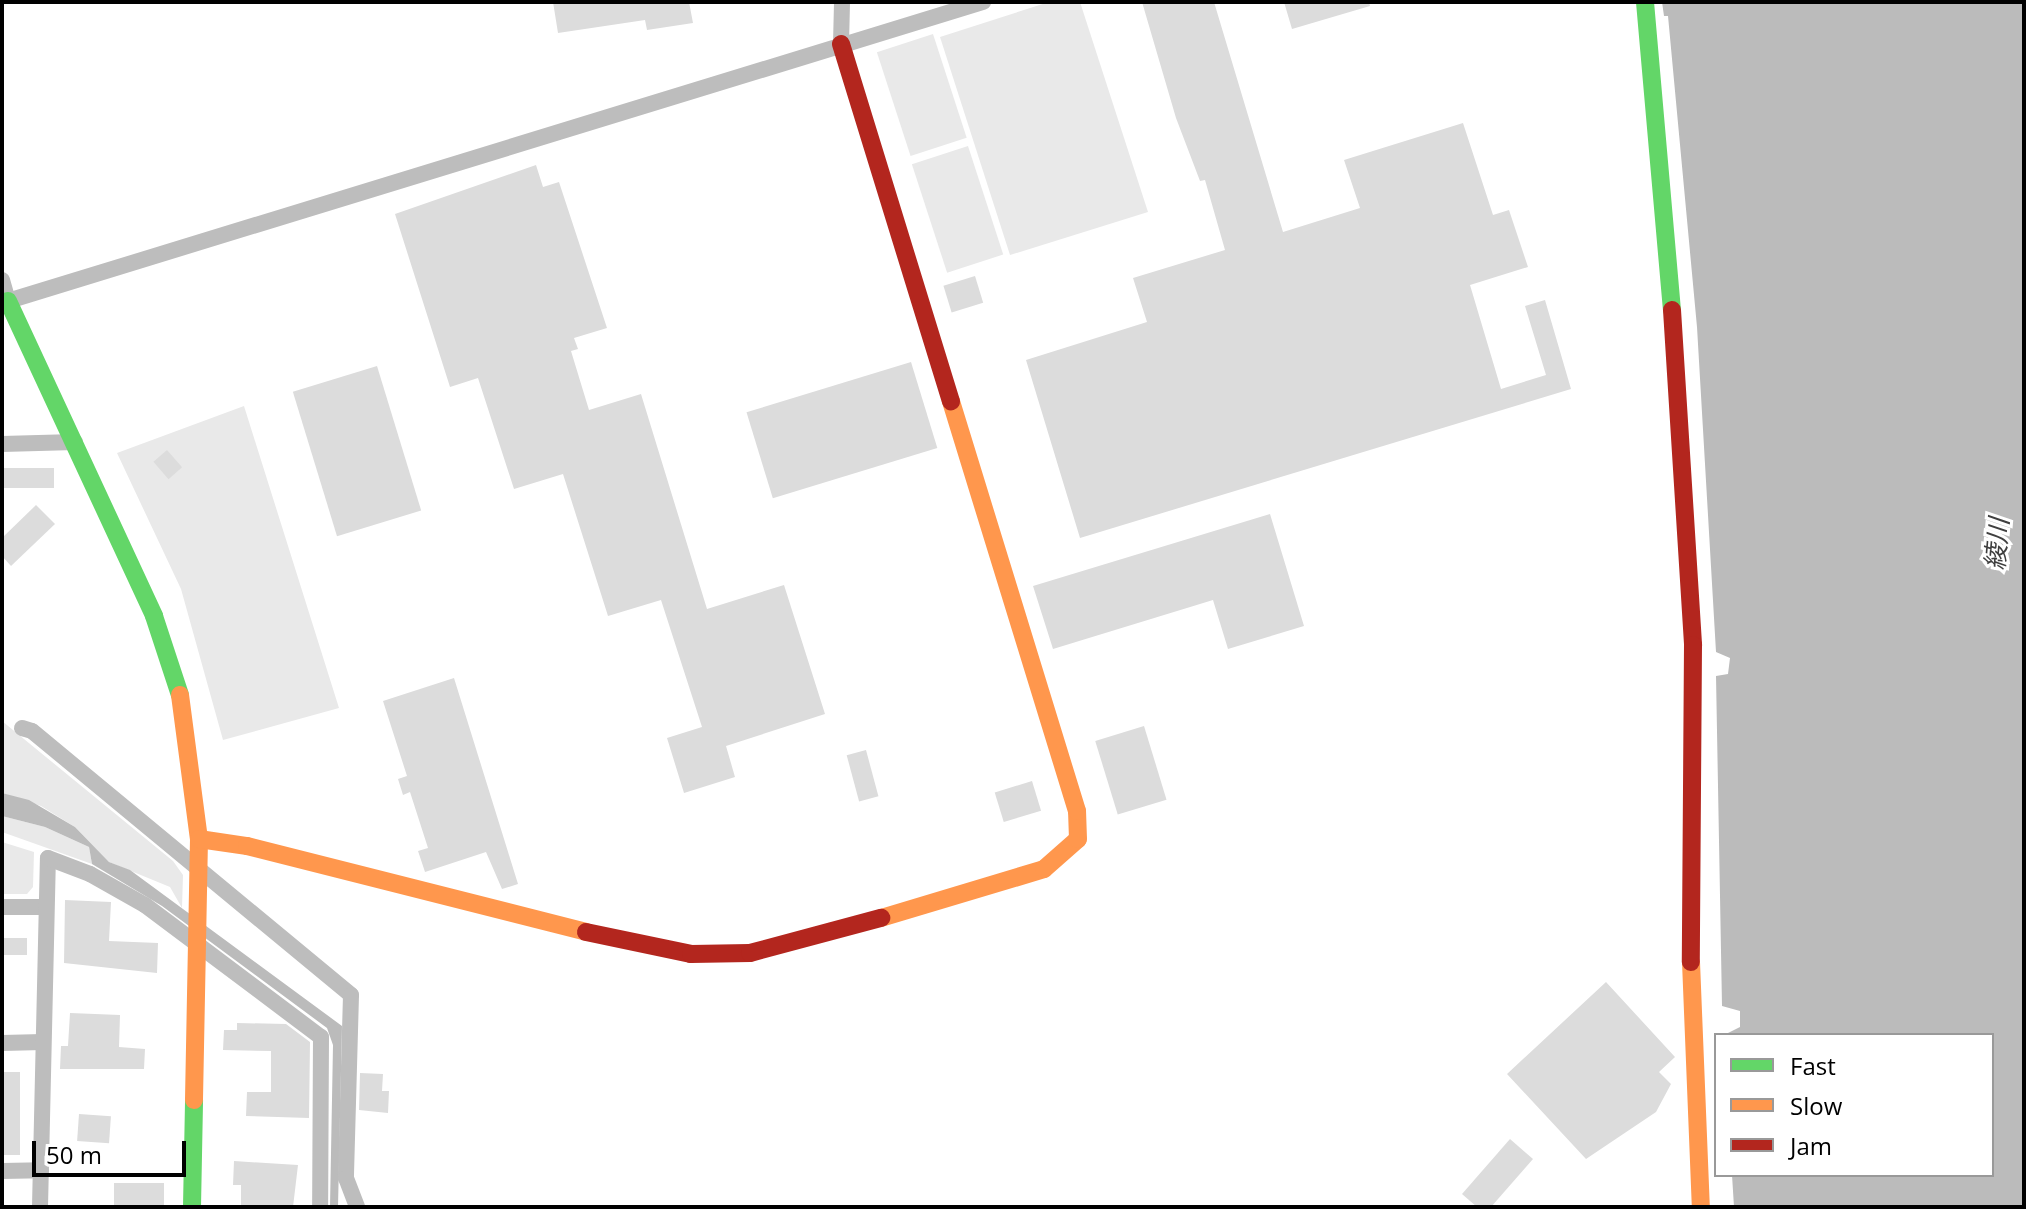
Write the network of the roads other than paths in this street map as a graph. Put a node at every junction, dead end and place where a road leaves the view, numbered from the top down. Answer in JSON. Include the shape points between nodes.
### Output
{"nodes":[{"id":1,"x":842,"y":2,"type":"edge"},
{"id":2,"x":983,"y":2,"type":"edge"},
{"id":3,"x":1645,"y":2,"type":"edge"},
{"id":4,"x":841,"y":44,"type":"junction"},
{"id":5,"x":2,"y":280,"type":"edge"},
{"id":6,"x":8,"y":301,"type":"junction"},
{"id":7,"x":75,"y":442,"type":"junction"},
{"id":8,"x":2,"y":444,"type":"edge"},
{"id":9,"x":22,"y":728,"type":"dead end"},
{"id":10,"x":199,"y":839,"type":"junction"},
{"id":11,"x":198,"y":868,"type":"junction"},
{"id":12,"x":2,"y":907,"type":"edge"},
{"id":13,"x":45,"y":907,"type":"junction"},
{"id":14,"x":197,"y":941,"type":"junction"},
{"id":15,"x":43,"y":1042,"type":"junction"},
{"id":16,"x":2,"y":1043,"type":"edge"},
{"id":17,"x":41,"y":1170,"type":"junction"},
{"id":18,"x":2,"y":1171,"type":"edge"},
{"id":19,"x":40,"y":1207,"type":"edge"},
{"id":20,"x":192,"y":1207,"type":"edge"},
{"id":21,"x":320,"y":1207,"type":"edge"},
{"id":22,"x":357,"y":1207,"type":"edge"},
{"id":23,"x":1701,"y":1207,"type":"edge"}],
"edges":[{"from":1,"to":4,"type":"street"},
{"from":2,"to":4,"type":"street"},
{"from":3,"to":23,"type":"street","via":[[1677,369],[1693,645],[1694,904],[1689,919]]},
{"from":4,"to":6,"type":"street"},
{"from":4,"to":10,"type":"street","via":[[1077,811],[1078,839],[1068,852],[1044,869],[799,943],[750,953],[691,954]]},
{"from":5,"to":6,"type":"street"},
{"from":6,"to":7,"type":"street"},
{"from":7,"to":8,"type":"street"},
{"from":7,"to":10,"type":"street","via":[[170,659],[191,751]]},
{"from":9,"to":11,"type":"street"},
{"from":10,"to":11,"type":"street"},
{"from":11,"to":14,"type":"street"},
{"from":11,"to":22,"type":"street","via":[[351,995],[346,1178]]},
{"from":12,"to":13,"type":"street"},
{"from":13,"to":14,"type":"street","via":[[48,858],[120,890]]},
{"from":13,"to":15,"type":"street"},
{"from":14,"to":20,"type":"street"},
{"from":14,"to":21,"type":"street","via":[[321,1037]]},
{"from":15,"to":16,"type":"street"},
{"from":15,"to":17,"type":"street"},
{"from":17,"to":18,"type":"street"},
{"from":17,"to":19,"type":"street"}]}
